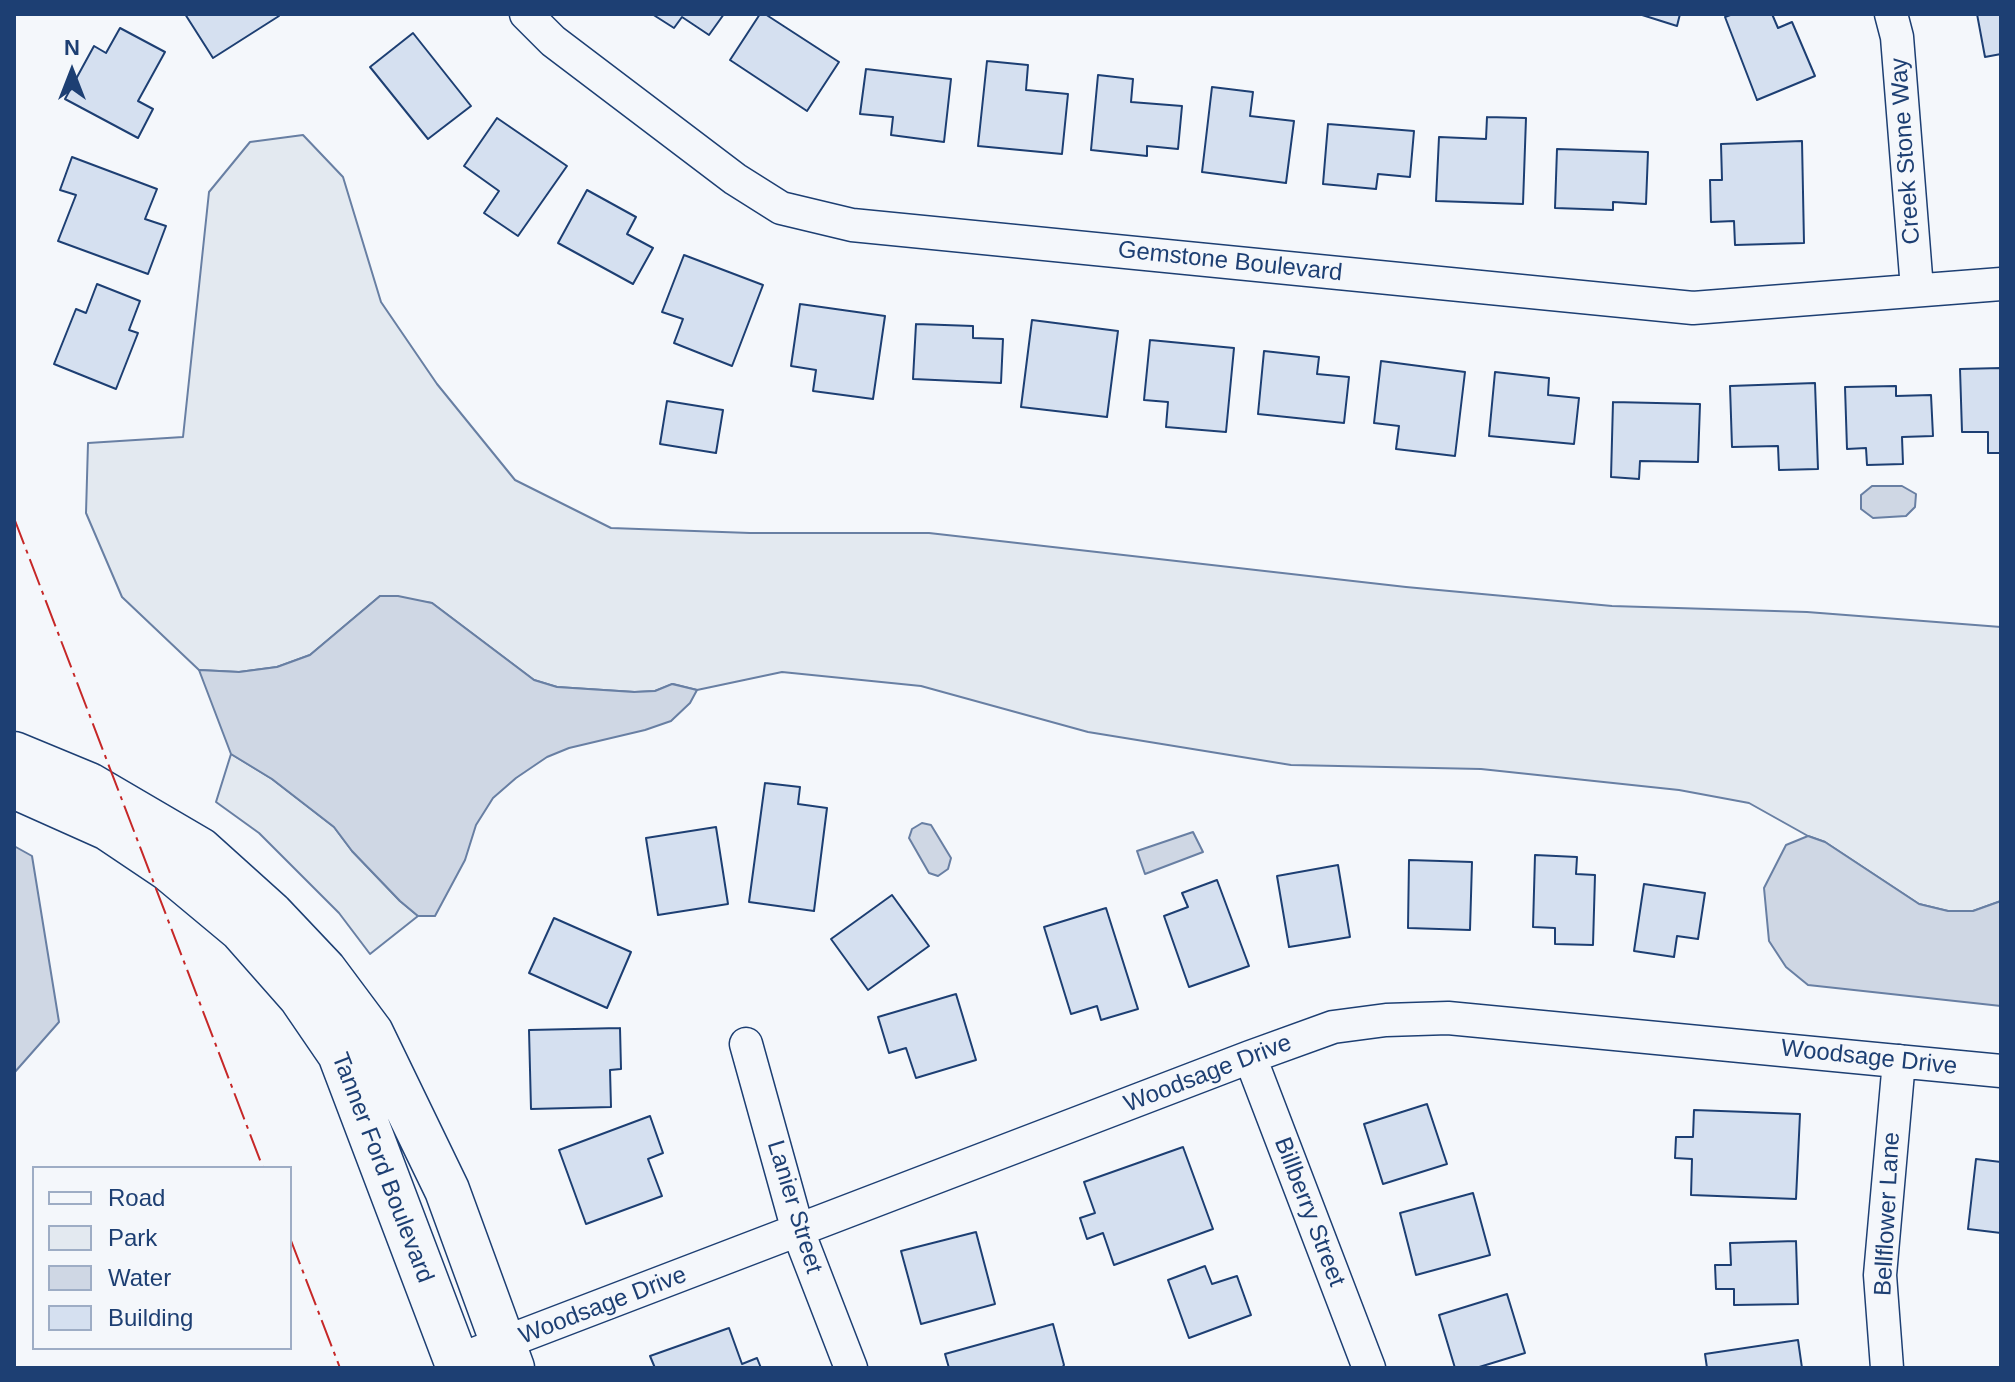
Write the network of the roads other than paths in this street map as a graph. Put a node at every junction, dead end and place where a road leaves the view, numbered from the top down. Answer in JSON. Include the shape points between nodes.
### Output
{"nodes":[{"id":1,"x":526,"y":14,"type":"edge"},
{"id":2,"x":1891,"y":14,"type":"edge"},
{"id":3,"x":2001,"y":284,"type":"edge"},
{"id":4,"x":1917,"y":289,"type":"junction"},
{"id":5,"x":14,"y":754,"type":"edge"},
{"id":6,"x":14,"y":786,"type":"edge"},
{"id":7,"x":746,"y":1044,"type":"dead end"},
{"id":8,"x":1250,"y":1057,"type":"junction"},
{"id":9,"x":1899,"y":1061,"type":"junction"},
{"id":10,"x":2001,"y":1071,"type":"edge"},
{"id":11,"x":798,"y":1231,"type":"junction"},
{"id":12,"x":508,"y":1356,"type":"edge"},
{"id":13,"x":458,"y":1365,"type":"edge"},
{"id":14,"x":851,"y":1368,"type":"edge"},
{"id":15,"x":1369,"y":1368,"type":"edge"},
{"id":16,"x":1887,"y":1368,"type":"edge"}],
"edges":[{"from":1,"to":4,"type":"street","name":"Gemstone Boulevard","via":[[553,41],[735,179],[781,208],[852,225],[1693,308]]},
{"from":2,"to":4,"type":"street","name":"Creek Stone Way"},
{"from":3,"to":4,"type":"street","name":"Gemstone Boulevard"},
{"from":5,"to":12,"type":"street","name":"Tanner Ford Boulevard","via":[[89,785],[200,850],[324,970],[371,1033],[447,1190]]},
{"from":6,"to":13,"type":"street","name":"Tanner Ford Boulevard","via":[[108,828],[169,869],[241,929],[301,997],[340,1054]]},
{"from":7,"to":11,"type":"street","name":"Lanier Street"},
{"from":8,"to":9,"type":"street","name":"Woodsage Drive","via":[[1333,1027],[1448,1018]]},
{"from":8,"to":11,"type":"street","name":"Woodsage Drive"},
{"from":8,"to":15,"type":"street","name":"Billberry Street"},
{"from":9,"to":10,"type":"street","name":"Woodsage Drive"},
{"from":9,"to":16,"type":"street","name":"Bellflower Lane","via":[[1880,1275]]},
{"from":11,"to":12,"type":"street","name":"Woodsage Drive"},
{"from":11,"to":14,"type":"street","name":"Lanier Street"},
{"from":12,"to":13,"type":"street","name":"Woodsage Drive"}]}
